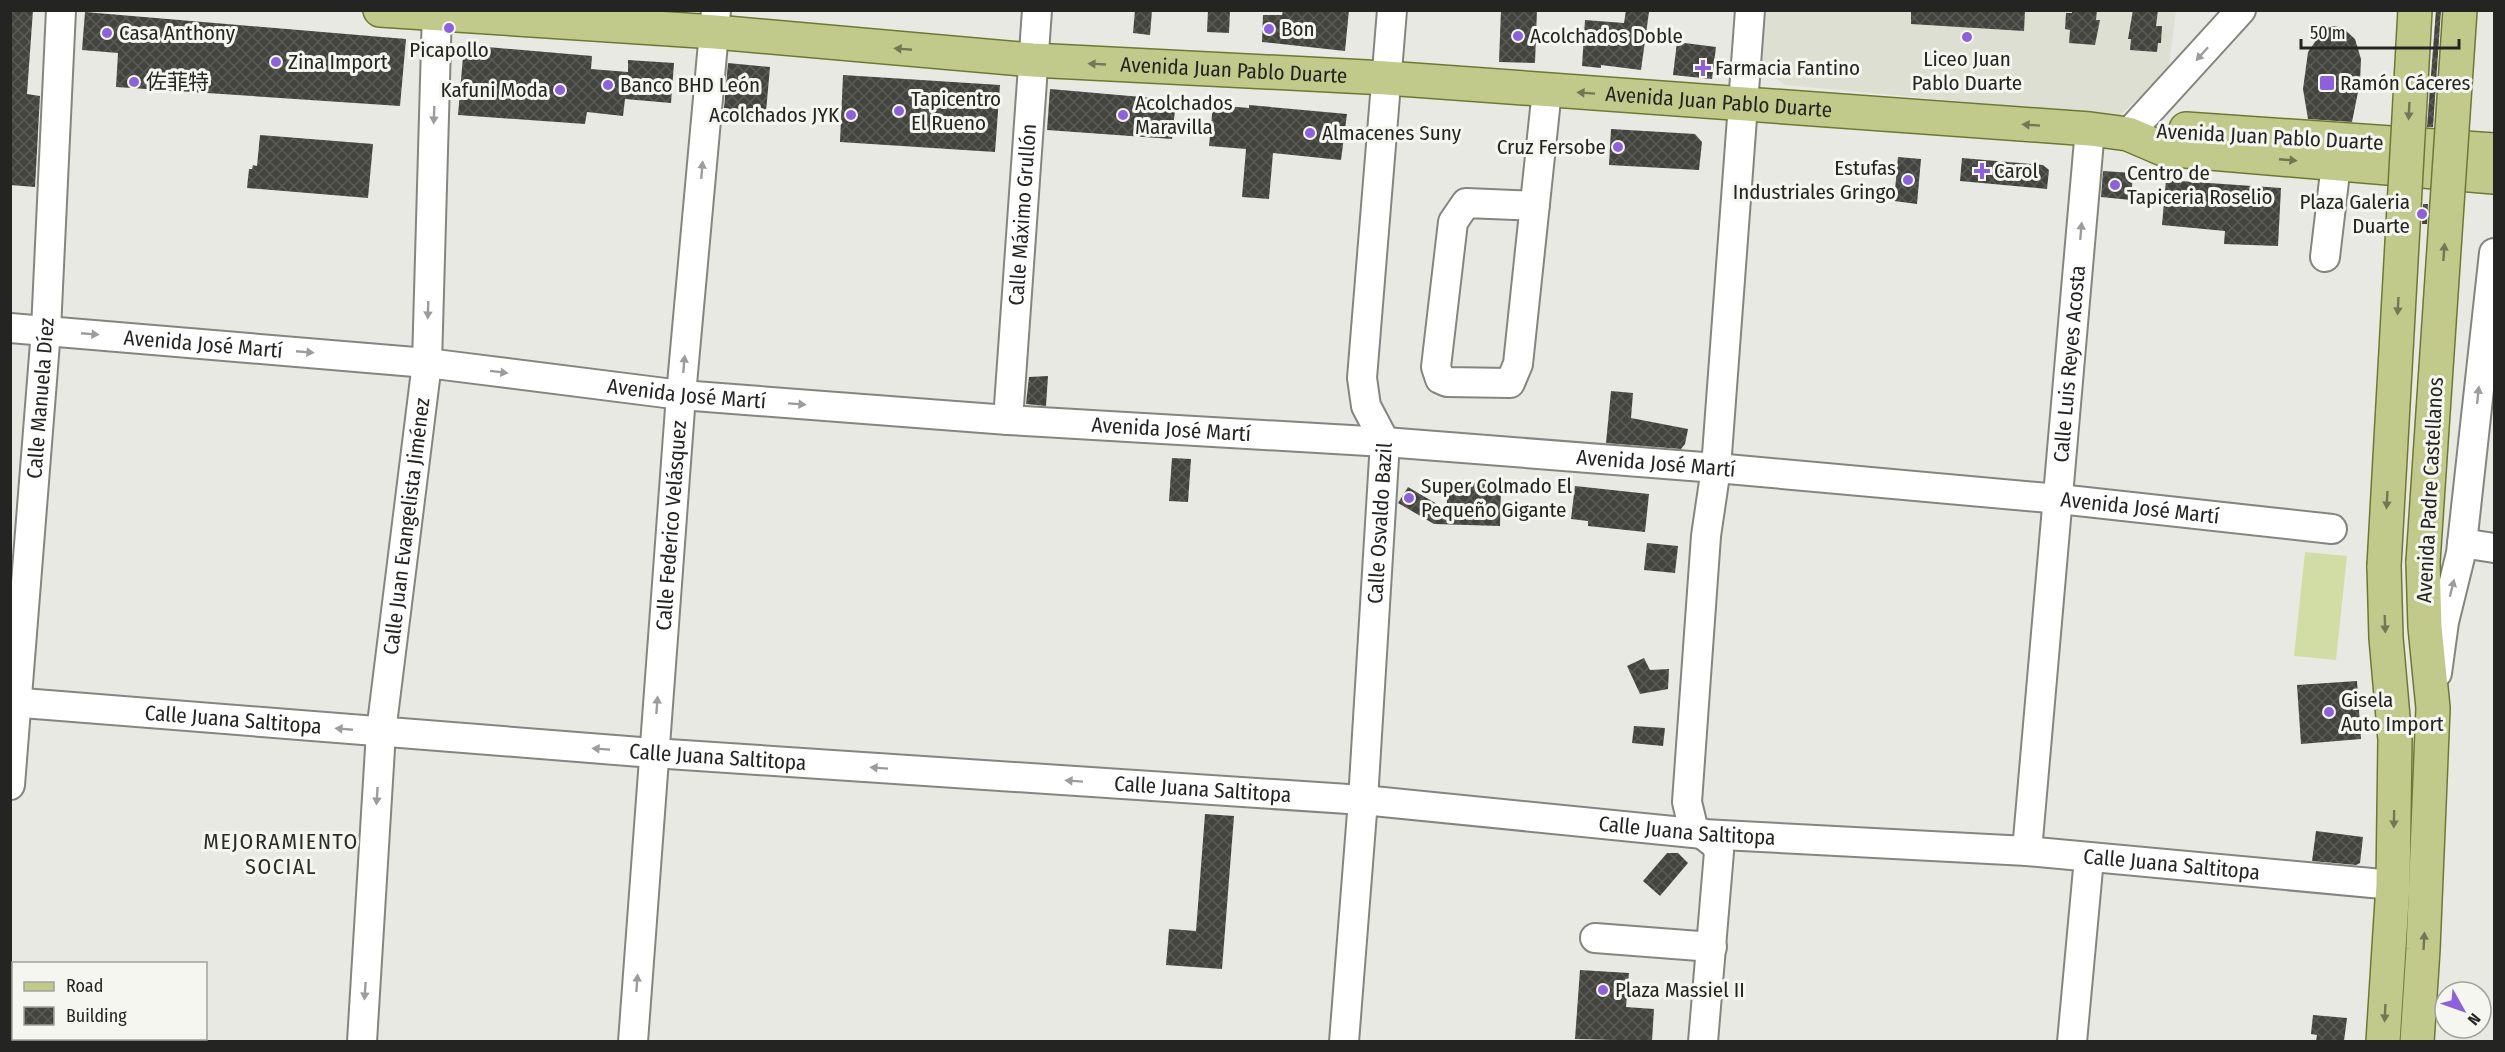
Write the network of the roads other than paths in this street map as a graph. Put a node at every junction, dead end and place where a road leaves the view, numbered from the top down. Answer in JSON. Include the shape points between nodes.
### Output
{"nodes":[{"id":1,"x":61,"y":10,"type":"edge"},
{"id":2,"x":380,"y":10,"type":"edge"},
{"id":3,"x":1037,"y":10,"type":"edge"},
{"id":4,"x":1392,"y":10,"type":"edge"},
{"id":5,"x":1750,"y":10,"type":"edge"},
{"id":6,"x":2241,"y":10,"type":"edge"},
{"id":7,"x":2415,"y":10,"type":"edge"},
{"id":8,"x":2460,"y":10,"type":"edge"},
{"id":9,"x":437,"y":13,"type":"edge"},
{"id":10,"x":715,"y":21,"type":"edge"},
{"id":11,"x":1032,"y":60,"type":"junction"},
{"id":12,"x":1386,"y":78,"type":"junction"},
{"id":13,"x":1547,"y":90,"type":"junction"},
{"id":14,"x":1743,"y":105,"type":"junction"},
{"id":15,"x":2090,"y":129,"type":"junction"},
{"id":16,"x":2128,"y":134,"type":"junction"},
{"id":17,"x":2494,"y":150,"type":"edge"},
{"id":18,"x":2336,"y":164,"type":"junction"},
{"id":19,"x":2494,"y":177,"type":"edge"},
{"id":20,"x":1535,"y":206,"type":"junction"},
{"id":21,"x":2494,"y":253,"type":"edge"},
{"id":22,"x":2325,"y":257,"type":"dead end"},
{"id":23,"x":10,"y":328,"type":"edge"},
{"id":24,"x":46,"y":330,"type":"junction"},
{"id":25,"x":427,"y":363,"type":"junction"},
{"id":26,"x":681,"y":395,"type":"junction"},
{"id":27,"x":1008,"y":420,"type":"junction"},
{"id":28,"x":1385,"y":442,"type":"junction"},
{"id":29,"x":1716,"y":468,"type":"junction"},
{"id":30,"x":2059,"y":499,"type":"junction"},
{"id":31,"x":2332,"y":529,"type":"dead end"},
{"id":32,"x":2462,"y":543,"type":"junction"},
{"id":33,"x":2494,"y":548,"type":"edge"},
{"id":34,"x":14,"y":702,"type":"edge"},
{"id":35,"x":2433,"y":708,"type":"junction"},
{"id":36,"x":381,"y":732,"type":"junction"},
{"id":37,"x":653,"y":753,"type":"junction"},
{"id":38,"x":10,"y":784,"type":"edge"},
{"id":39,"x":1363,"y":800,"type":"junction"},
{"id":40,"x":1703,"y":834,"type":"junction"},
{"id":41,"x":2026,"y":851,"type":"junction"},
{"id":42,"x":2089,"y":858,"type":"junction"},
{"id":43,"x":2392,"y":885,"type":"junction"},
{"id":44,"x":1595,"y":938,"type":"dead end"},
{"id":45,"x":1712,"y":947,"type":"junction"},
{"id":46,"x":362,"y":1041,"type":"edge"},
{"id":47,"x":633,"y":1041,"type":"edge"},
{"id":48,"x":1344,"y":1041,"type":"edge"},
{"id":49,"x":1704,"y":1041,"type":"edge"},
{"id":50,"x":2072,"y":1041,"type":"edge"},
{"id":51,"x":2384,"y":1041,"type":"edge"},
{"id":52,"x":2416,"y":1041,"type":"edge"}],
"edges":[{"from":1,"to":24,"type":"street","name":"Calle Manuela Díez"},
{"from":2,"to":9,"type":"main road","name":"Avenida Juan Pablo Duarte"},
{"from":3,"to":11,"type":"street","name":"Calle Máximo Grullón"},
{"from":4,"to":12,"type":"street","name":"Calle Osvaldo Bazil"},
{"from":5,"to":14,"type":"street"},
{"from":6,"to":16,"type":"street","one_way":true},
{"from":7,"to":43,"type":"main road","name":"Avenida Padre Castellanos","one_way":true,"bridge":true,"via":[[2384,566],[2395,740]]},
{"from":35,"to":8,"type":"main road","name":"Avenida Padre Castellanos","one_way":true,"bridge":true,"via":[[2423,562]]},
{"from":9,"to":10,"type":"main road","name":"Avenida Juan Pablo Duarte"},
{"from":9,"to":25,"type":"street","name":"Calle Juan Evangelista Jiménez","one_way":true},
{"from":11,"to":10,"type":"main road","name":"Avenida Juan Pablo Duarte","one_way":true},
{"from":26,"to":10,"type":"street","name":"Calle Federico Velásquez","one_way":true},
{"from":12,"to":11,"type":"main road","name":"Avenida Juan Pablo Duarte","one_way":true},
{"from":11,"to":27,"type":"street","name":"Calle Máximo Grullón"},
{"from":12,"to":13,"type":"main road","name":"Avenida Juan Pablo Duarte"},
{"from":12,"to":28,"type":"street","name":"Calle Osvaldo Bazil","via":[[1362,378],[1366,406]]},
{"from":14,"to":13,"type":"main road","name":"Avenida Juan Pablo Duarte","one_way":true},
{"from":13,"to":20,"type":"street"},
{"from":15,"to":14,"type":"main road","name":"Avenida Juan Pablo Duarte","one_way":true},
{"from":14,"to":29,"type":"street"},
{"from":15,"to":16,"type":"main road","name":"Avenida Juan Pablo Duarte"},
{"from":30,"to":15,"type":"street","name":"Calle Luis Reyes Acosta","one_way":true},
{"from":16,"to":17,"type":"main road","name":"Avenida Juan Pablo Duarte","via":[[2167,128]]},
{"from":16,"to":18,"type":"main road","name":"Avenida Juan Pablo Duarte","one_way":true,"via":[[2163,149]]},
{"from":18,"to":19,"type":"main road","name":"Avenida Juan Pablo Duarte"},
{"from":18,"to":22,"type":"street"},
{"from":20,"to":20,"type":"street","via":[[1515,375],[1510,383],[1440,379],[1436,367],[1457,213],[1466,203]]},
{"from":32,"to":21,"type":"street","one_way":true},
{"from":23,"to":24,"type":"street","name":"Avenida José Martí"},
{"from":24,"to":25,"type":"street","name":"Avenida José Martí","one_way":true},
{"from":24,"to":34,"type":"street","name":"Calle Manuela Díez"},
{"from":25,"to":26,"type":"street","name":"Avenida José Martí","one_way":true},
{"from":25,"to":36,"type":"street","name":"Calle Juan Evangelista Jiménez"},
{"from":26,"to":27,"type":"street","name":"Avenida José Martí","one_way":true},
{"from":37,"to":26,"type":"street","name":"Calle Federico Velásquez","one_way":true},
{"from":27,"to":28,"type":"street","name":"Avenida José Martí"},
{"from":28,"to":29,"type":"street","name":"Avenida José Martí"},
{"from":28,"to":39,"type":"street","name":"Calle Osvaldo Bazil"},
{"from":29,"to":30,"type":"street","name":"Avenida José Martí"},
{"from":29,"to":40,"type":"street","via":[[1706,536],[1687,802],[1693,827]]},
{"from":30,"to":31,"type":"street","name":"Avenida José Martí"},
{"from":30,"to":41,"type":"street","name":"Calle Luis Reyes Acosta"},
{"from":32,"to":33,"type":"street"},
{"from":35,"to":32,"type":"street","one_way":true,"via":[[2444,622]]},
{"from":36,"to":34,"type":"street","name":"Calle Juana Saltitopa","one_way":true},
{"from":34,"to":38,"type":"street","name":"Calle Manuela Díez"},
{"from":52,"to":35,"type":"main road","name":"Avenida Padre Castellanos","one_way":true},
{"from":37,"to":36,"type":"street","name":"Calle Juana Saltitopa","one_way":true},
{"from":36,"to":46,"type":"street","name":"Calle Juan Evangelista Jiménez","one_way":true},
{"from":39,"to":37,"type":"street","name":"Calle Juana Saltitopa","one_way":true},
{"from":47,"to":37,"type":"street","name":"Calle Federico Velásquez","one_way":true},
{"from":39,"to":40,"type":"street","name":"Calle Juana Saltitopa"},
{"from":39,"to":48,"type":"street","name":"Calle Osvaldo Bazil"},
{"from":40,"to":41,"type":"street","name":"Calle Juana Saltitopa"},
{"from":40,"to":45,"type":"street","via":[[1719,852]]},
{"from":41,"to":42,"type":"street","name":"Calle Juana Saltitopa"},
{"from":42,"to":43,"type":"street","name":"Calle Juana Saltitopa"},
{"from":42,"to":50,"type":"street"},
{"from":43,"to":51,"type":"main road","name":"Avenida Padre Castellanos","one_way":true},
{"from":44,"to":45,"type":"street"},
{"from":45,"to":49,"type":"street"}]}
